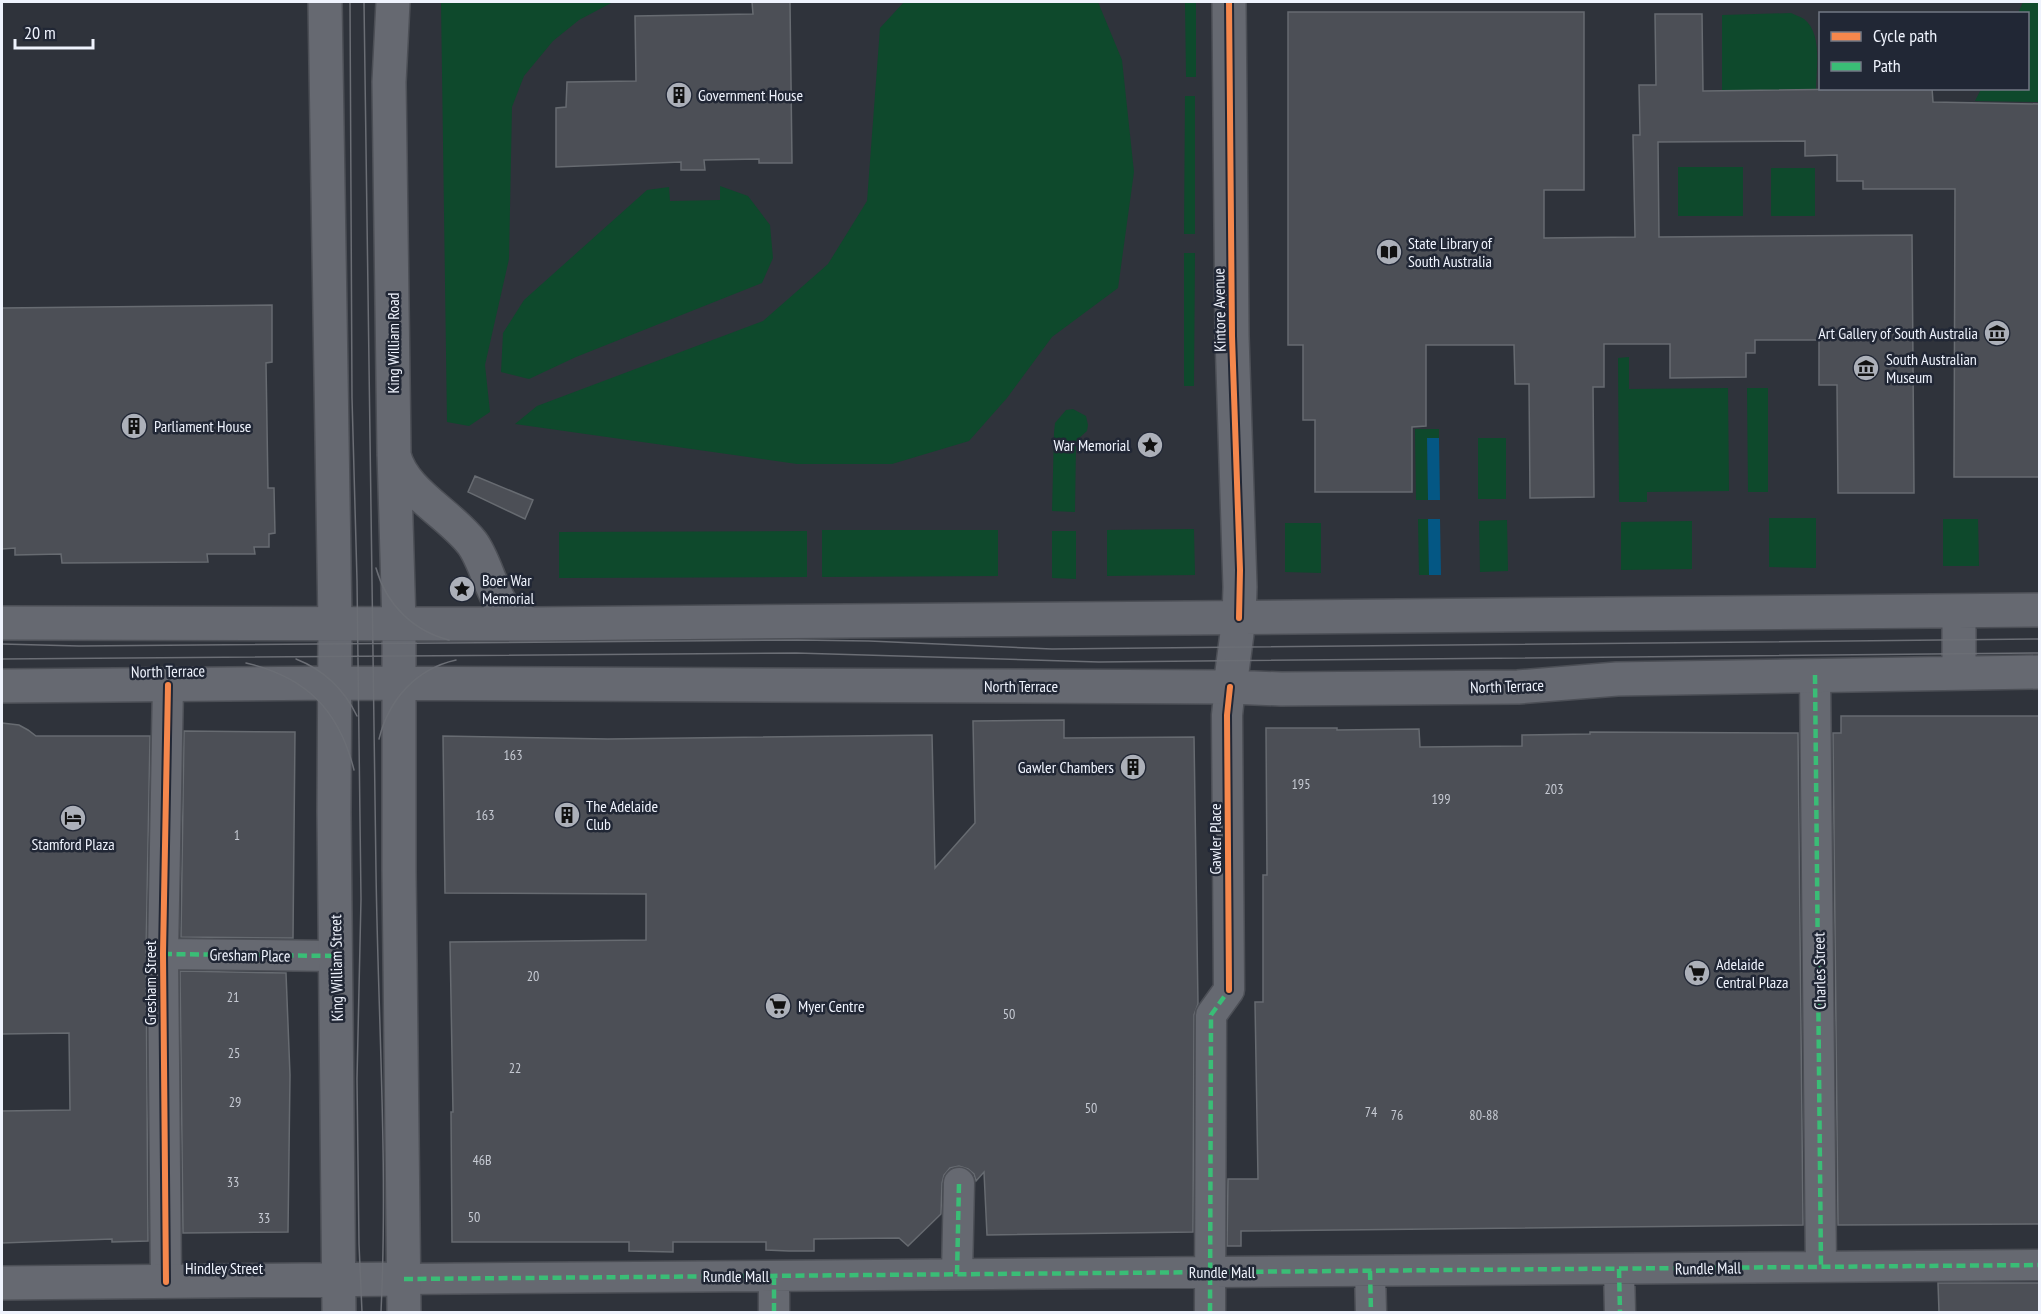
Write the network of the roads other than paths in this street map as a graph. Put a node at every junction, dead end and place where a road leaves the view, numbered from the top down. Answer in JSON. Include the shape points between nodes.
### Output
{"nodes":[{"id":1,"x":325,"y":2,"type":"edge"},
{"id":2,"x":393,"y":2,"type":"edge"},
{"id":3,"x":1229,"y":2,"type":"edge"},
{"id":4,"x":394,"y":453,"type":"junction"},
{"id":5,"x":2040,"y":610,"type":"edge"},
{"id":6,"x":1959,"y":611,"type":"junction"},
{"id":7,"x":1239,"y":618,"type":"junction"},
{"id":8,"x":2,"y":623,"type":"edge"},
{"id":9,"x":335,"y":624,"type":"junction"},
{"id":10,"x":399,"y":624,"type":"junction"},
{"id":11,"x":533,"y":624,"type":"junction"},
{"id":12,"x":2040,"y":672,"type":"edge"},
{"id":13,"x":1959,"y":673,"type":"junction"},
{"id":14,"x":1815,"y":675,"type":"junction"},
{"id":15,"x":335,"y":683,"type":"junction"},
{"id":16,"x":399,"y":684,"type":"junction"},
{"id":17,"x":168,"y":685,"type":"junction"},
{"id":18,"x":2,"y":686,"type":"edge"},
{"id":19,"x":1230,"y":687,"type":"junction"},
{"id":20,"x":163,"y":954,"type":"junction"},
{"id":21,"x":336,"y":956,"type":"junction"},
{"id":22,"x":958,"y":1183,"type":"dead end"},
{"id":23,"x":2040,"y":1265,"type":"edge"},
{"id":24,"x":1821,"y":1267,"type":"junction"},
{"id":25,"x":1619,"y":1269,"type":"junction"},
{"id":26,"x":1370,"y":1271,"type":"junction"},
{"id":27,"x":1210,"y":1272,"type":"junction"},
{"id":28,"x":957,"y":1274,"type":"junction"},
{"id":29,"x":774,"y":1276,"type":"junction"},
{"id":30,"x":404,"y":1279,"type":"junction"},
{"id":31,"x":339,"y":1280,"type":"junction"},
{"id":32,"x":166,"y":1282,"type":"junction"},
{"id":33,"x":2,"y":1283,"type":"edge"},
{"id":34,"x":339,"y":1312,"type":"edge"},
{"id":35,"x":404,"y":1312,"type":"edge"},
{"id":36,"x":774,"y":1312,"type":"edge"},
{"id":37,"x":1210,"y":1312,"type":"edge"},
{"id":38,"x":1371,"y":1312,"type":"edge"},
{"id":39,"x":1620,"y":1312,"type":"edge"}],
"edges":[{"from":1,"to":9,"type":"main road"},
{"from":2,"to":4,"type":"main road","name":"King William Road","via":[[390,82]]},
{"from":3,"to":7,"type":"main road","name":"Kintore Avenue"},
{"from":4,"to":10,"type":"main road","name":"King William Road"},
{"from":4,"to":11,"type":"main road","via":[[407,481],[473,544],[508,612],[517,620]]},
{"from":5,"to":6,"type":"main road"},
{"from":6,"to":7,"type":"main road"},
{"from":6,"to":13,"type":"main road"},
{"from":7,"to":11,"type":"main road"},
{"from":7,"to":19,"type":"main road","name":"Kintore Avenue"},
{"from":8,"to":9,"type":"main road"},
{"from":9,"to":10,"type":"main road"},
{"from":9,"to":15,"type":"main road","name":"King William Street"},
{"from":10,"to":11,"type":"main road"},
{"from":10,"to":16,"type":"main road","name":"King William Road"},
{"from":12,"to":13,"type":"main road","name":"North Terrace"},
{"from":13,"to":14,"type":"main road","name":"North Terrace"},
{"from":14,"to":19,"type":"main road","name":"North Terrace","via":[[1617,679],[1518,687]]},
{"from":14,"to":24,"type":"street","name":"Charles Street"},
{"from":15,"to":16,"type":"main road","name":"North Terrace"},
{"from":15,"to":17,"type":"main road","name":"North Terrace"},
{"from":15,"to":21,"type":"main road","name":"King William Street"},
{"from":16,"to":19,"type":"main road","name":"North Terrace"},
{"from":16,"to":30,"type":"main road"},
{"from":17,"to":18,"type":"main road","name":"North Terrace"},
{"from":17,"to":20,"type":"street","name":"Gresham Street"},
{"from":19,"to":27,"type":"street","name":"Gawler Place","via":[[1229,990],[1211,1016]]},
{"from":20,"to":21,"type":"street","name":"Gresham Place"},
{"from":20,"to":32,"type":"street","name":"Gresham Street"},
{"from":21,"to":31,"type":"main road","name":"King William Street"},
{"from":22,"to":28,"type":"street"},
{"from":23,"to":24,"type":"street","name":"Rundle Mall"},
{"from":24,"to":25,"type":"street","name":"Rundle Mall"},
{"from":25,"to":26,"type":"street","name":"Rundle Mall"},
{"from":25,"to":39,"type":"street"},
{"from":26,"to":27,"type":"street","name":"Rundle Mall"},
{"from":26,"to":38,"type":"street"},
{"from":27,"to":28,"type":"street","name":"Rundle Mall"},
{"from":27,"to":37,"type":"street","name":"Gawler Place"},
{"from":28,"to":29,"type":"street","name":"Rundle Mall"},
{"from":29,"to":30,"type":"street","name":"Rundle Mall"},
{"from":29,"to":36,"type":"street"},
{"from":30,"to":31,"type":"main road","name":"Hindley Street"},
{"from":30,"to":35,"type":"main road"},
{"from":31,"to":32,"type":"main road","name":"Hindley Street"},
{"from":31,"to":34,"type":"main road","name":"King William Street"},
{"from":32,"to":33,"type":"main road","name":"Hindley Street"}]}
